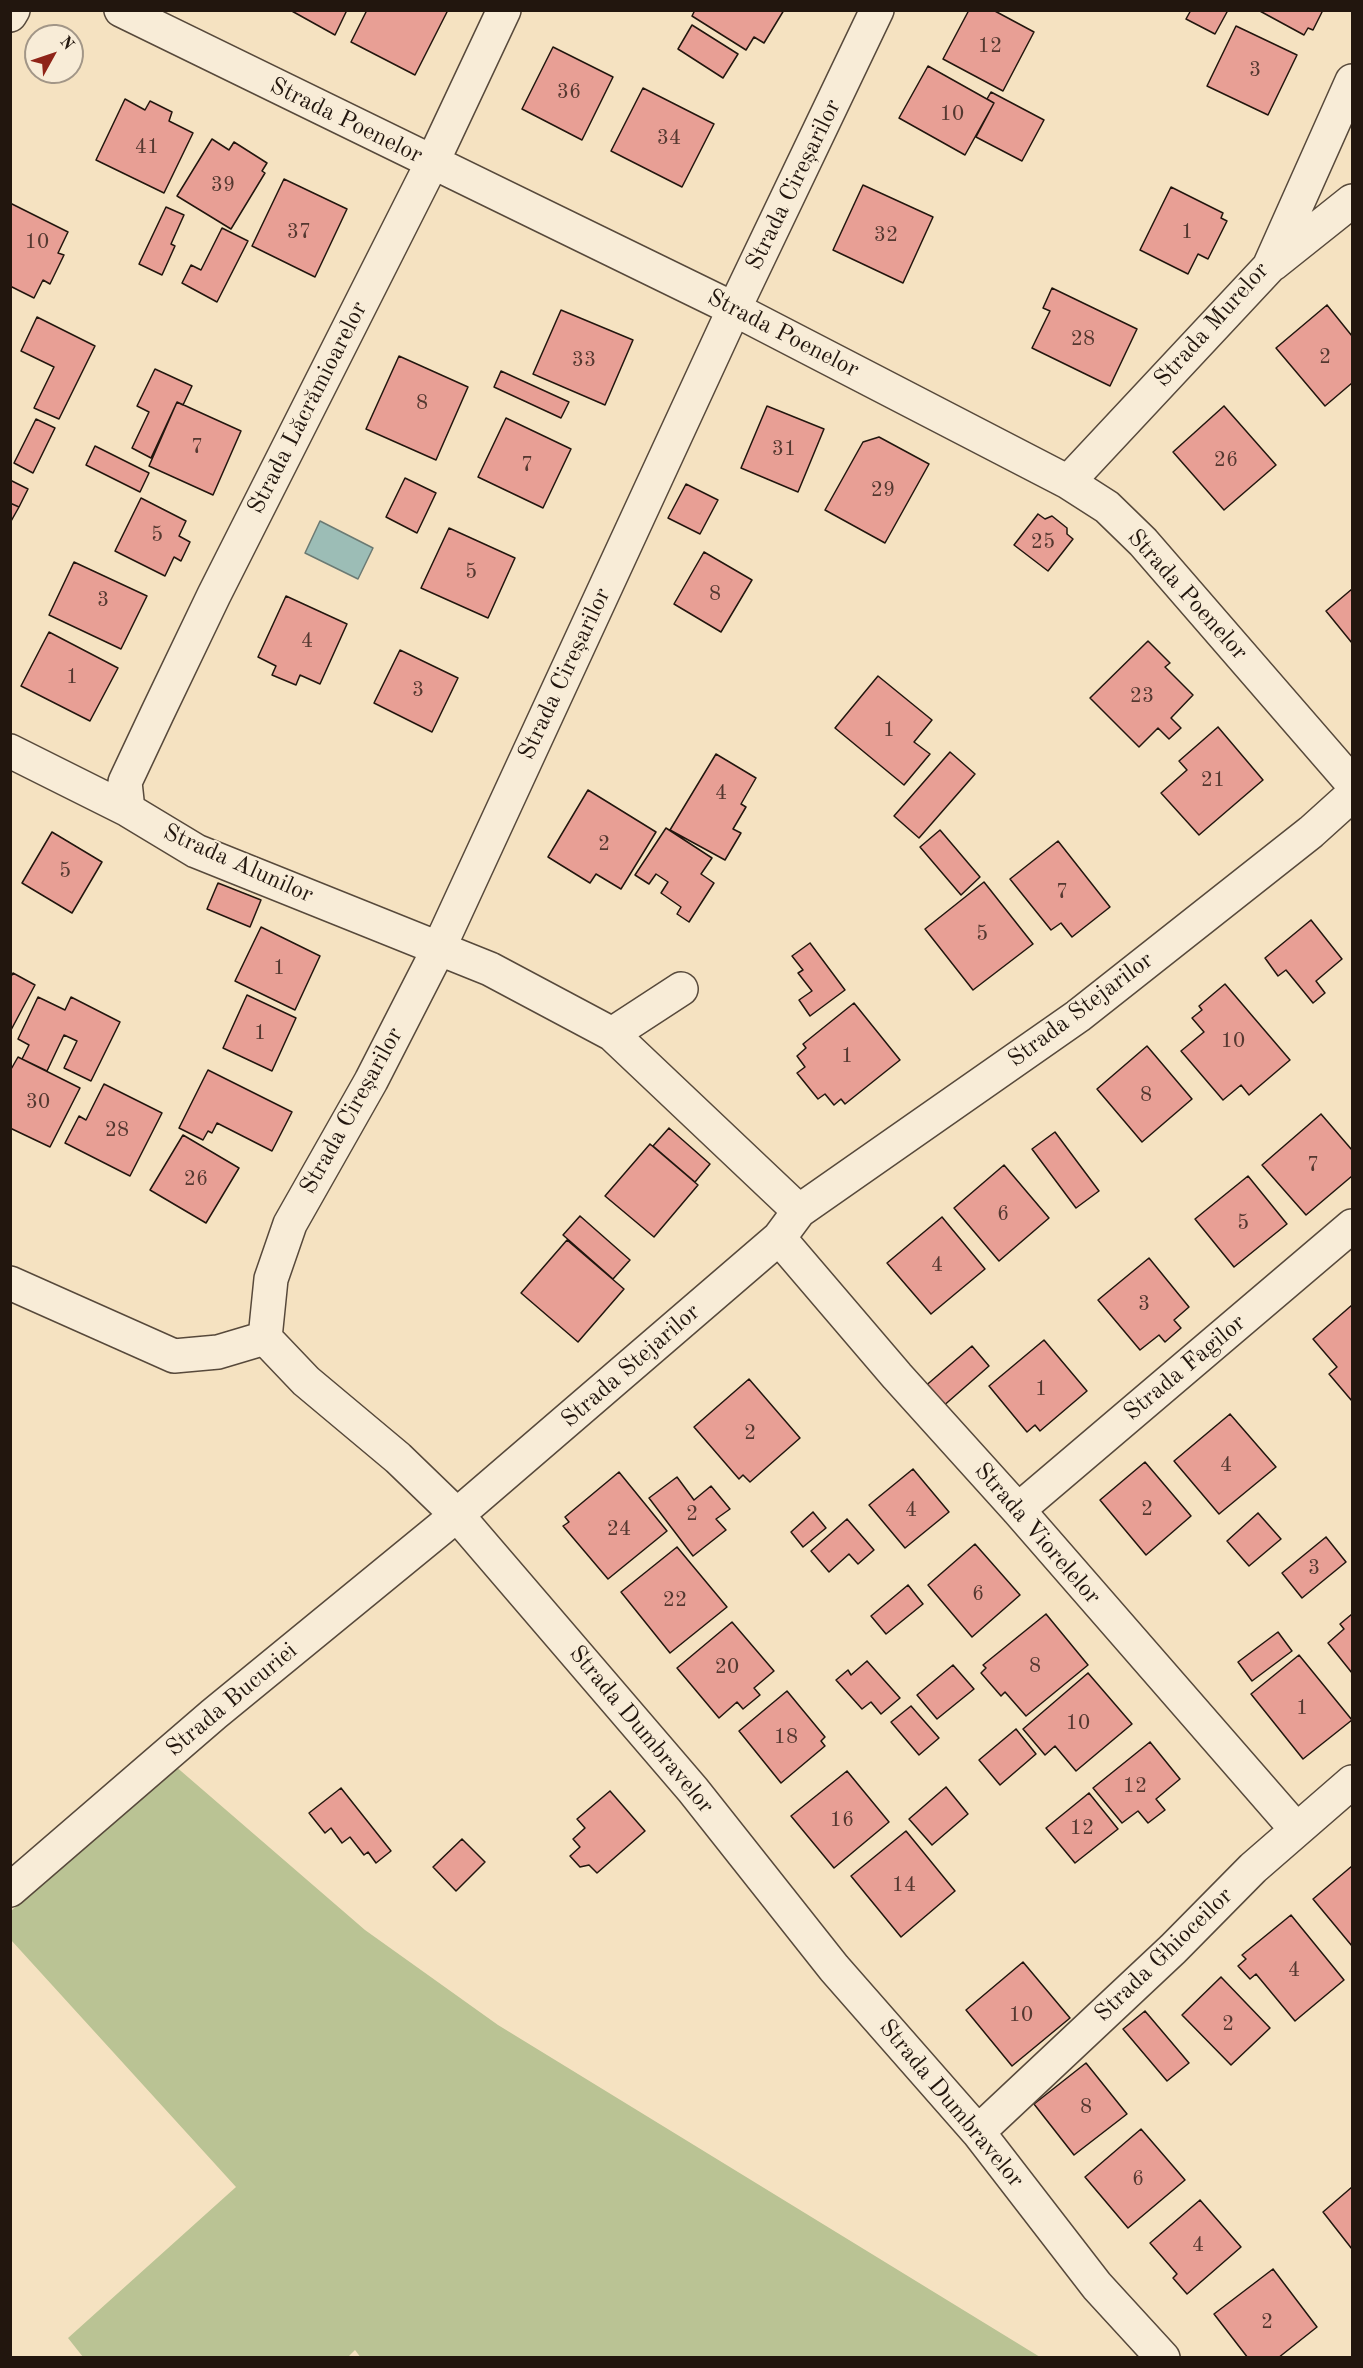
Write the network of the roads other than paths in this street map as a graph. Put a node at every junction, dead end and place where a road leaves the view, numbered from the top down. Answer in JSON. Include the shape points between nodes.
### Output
{"nodes":[{"id":1,"x":12,"y":10,"type":"edge"},
{"id":2,"x":121,"y":10,"type":"edge"},
{"id":3,"x":504,"y":10,"type":"edge"},
{"id":4,"x":877,"y":10,"type":"edge"},
{"id":5,"x":10,"y":15,"type":"edge"},
{"id":6,"x":1353,"y":81,"type":"edge"},
{"id":7,"x":432,"y":163,"type":"junction"},
{"id":8,"x":1353,"y":201,"type":"edge"},
{"id":9,"x":1269,"y":267,"type":"junction"},
{"id":10,"x":734,"y":309,"type":"junction"},
{"id":11,"x":1068,"y":482,"type":"junction"},
{"id":12,"x":10,"y":751,"type":"edge"},
{"id":13,"x":1353,"y":783,"type":"edge"},
{"id":14,"x":1353,"y":795,"type":"edge"},
{"id":15,"x":128,"y":810,"type":"junction"},
{"id":16,"x":438,"y":950,"type":"junction"},
{"id":17,"x":681,"y":989,"type":"dead end"},
{"id":18,"x":612,"y":1034,"type":"junction"},
{"id":19,"x":799,"y":1211,"type":"junction"},
{"id":20,"x":1353,"y":1226,"type":"edge"},
{"id":21,"x":779,"y":1238,"type":"junction"},
{"id":22,"x":10,"y":1283,"type":"edge"},
{"id":23,"x":265,"y":1338,"type":"junction"},
{"id":24,"x":1018,"y":1510,"type":"junction"},
{"id":25,"x":457,"y":1515,"type":"junction"},
{"id":26,"x":1353,"y":1782,"type":"edge"},
{"id":27,"x":1296,"y":1829,"type":"junction"},
{"id":28,"x":10,"y":1890,"type":"edge"},
{"id":29,"x":978,"y":2132,"type":"junction"},
{"id":30,"x":1163,"y":2358,"type":"edge"}],
"edges":[{"from":1,"to":5,"type":"street"},
{"from":2,"to":7,"type":"street","name":"Strada Poenelor"},
{"from":3,"to":7,"type":"street","name":"Strada Lăcrămioarelor"},
{"from":4,"to":10,"type":"street","name":"Strada Cireșarilor"},
{"from":6,"to":9,"type":"street","name":"Strada Murelor"},
{"from":7,"to":10,"type":"street","name":"Strada Poenelor"},
{"from":7,"to":15,"type":"street","name":"Strada Lăcrămioarelor","via":[[214,595],[125,782]]},
{"from":8,"to":9,"type":"street"},
{"from":9,"to":11,"type":"street","name":"Strada Murelor"},
{"from":10,"to":11,"type":"street","name":"Strada Poenelor"},
{"from":10,"to":16,"type":"street","name":"Strada Cireșarilor"},
{"from":11,"to":13,"type":"street","name":"Strada Poenelor","via":[[1107,507],[1143,543]]},
{"from":12,"to":15,"type":"street","name":"Strada Alunilor"},
{"from":14,"to":19,"type":"street","name":"Strada Stejarilor","via":[[1078,1016]]},
{"from":15,"to":16,"type":"street","name":"Strada Alunilor","via":[[196,851]]},
{"from":16,"to":18,"type":"street","via":[[490,969]]},
{"from":16,"to":23,"type":"street","name":"Strada Cireșarilor","via":[[371,1081],[290,1224],[270,1279]]},
{"from":17,"to":18,"type":"street"},
{"from":18,"to":19,"type":"street"},
{"from":19,"to":21,"type":"street","name":"Strada Stejarilor"},
{"from":20,"to":24,"type":"street","name":"Strada Fagilor"},
{"from":21,"to":24,"type":"street","name":"Strada Viorelelor"},
{"from":21,"to":25,"type":"street","name":"Strada Stejarilor"},
{"from":22,"to":23,"type":"street","via":[[174,1356],[218,1352]]},
{"from":23,"to":25,"type":"street","name":"Strada Dumbravelor","via":[[306,1381],[398,1458]]},
{"from":24,"to":27,"type":"street","name":"Strada Viorelelor"},
{"from":25,"to":28,"type":"street","name":"Strada Bucuriei","via":[[214,1714]]},
{"from":25,"to":29,"type":"street","name":"Strada Dumbravelor","via":[[693,1790],[834,1968]]},
{"from":26,"to":27,"type":"street","name":"Strada Ghioceilor"},
{"from":27,"to":29,"type":"street","name":"Strada Ghioceilor"},
{"from":29,"to":30,"type":"street","name":"Strada Dumbravelor","via":[[1098,2286]]}]}
